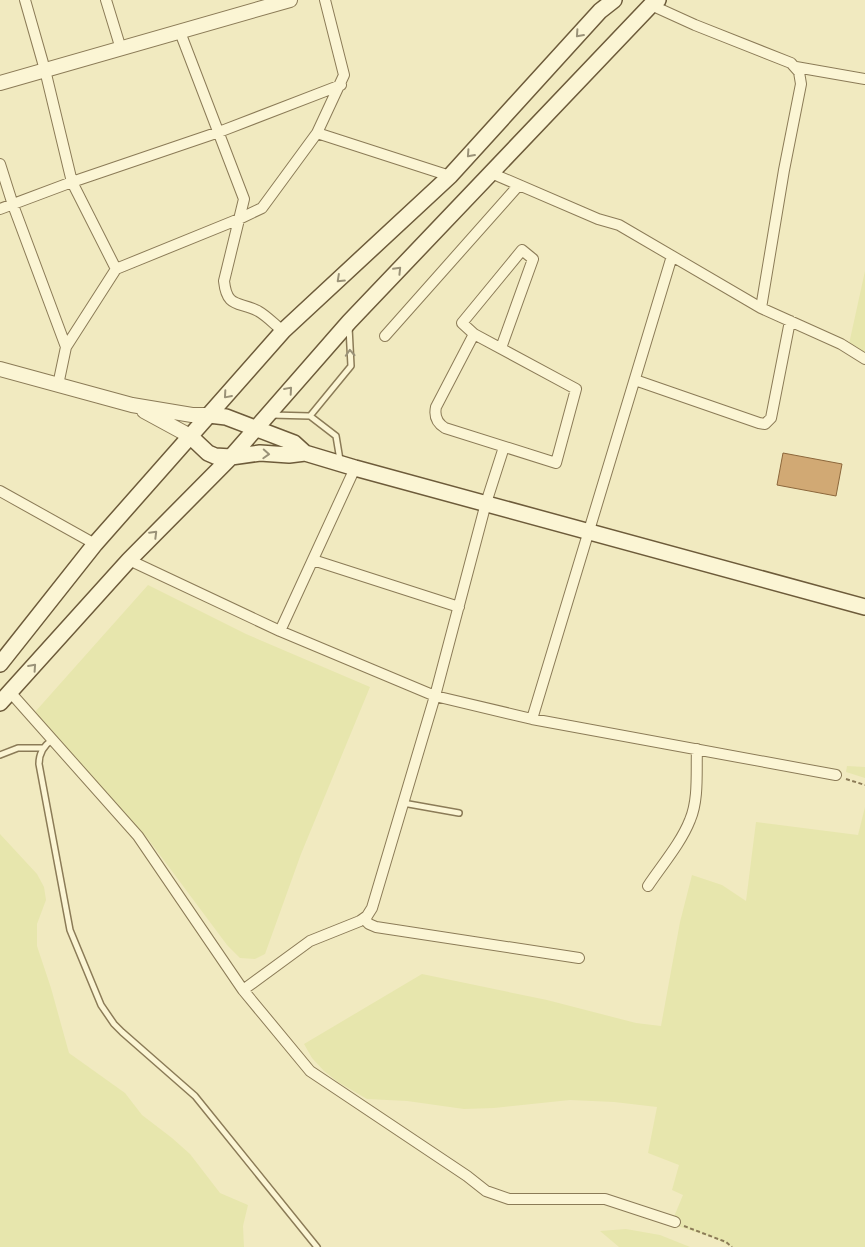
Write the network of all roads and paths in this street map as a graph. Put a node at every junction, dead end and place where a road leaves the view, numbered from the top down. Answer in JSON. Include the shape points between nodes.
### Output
{"nodes":[{"id":1,"x":25,"y":0,"type":"edge"},
{"id":2,"x":106,"y":0,"type":"edge"},
{"id":3,"x":290,"y":0,"type":"edge"},
{"id":4,"x":325,"y":0,"type":"edge"},
{"id":5,"x":614,"y":0,"type":"edge"},
{"id":6,"x":655,"y":3,"type":"edge"},
{"id":7,"x":180,"y":32,"type":"junction"},
{"id":8,"x":121,"y":49,"type":"junction"},
{"id":9,"x":796,"y":67,"type":"junction"},
{"id":10,"x":45,"y":70,"type":"junction"},
{"id":11,"x":865,"y":79,"type":"edge"},
{"id":12,"x":0,"y":83,"type":"edge"},
{"id":13,"x":341,"y":85,"type":"junction"},
{"id":14,"x":219,"y":132,"type":"junction"},
{"id":15,"x":316,"y":133,"type":"junction"},
{"id":16,"x":0,"y":164,"type":"edge"},
{"id":17,"x":491,"y":173,"type":"junction"},
{"id":18,"x":450,"y":176,"type":"junction"},
{"id":19,"x":72,"y":182,"type":"junction"},
{"id":20,"x":519,"y":185,"type":"junction"},
{"id":21,"x":13,"y":204,"type":"junction"},
{"id":22,"x":0,"y":209,"type":"edge"},
{"id":23,"x":239,"y":219,"type":"junction"},
{"id":24,"x":672,"y":256,"type":"junction"},
{"id":25,"x":116,"y":269,"type":"junction"},
{"id":26,"x":761,"y":308,"type":"junction"},
{"id":27,"x":790,"y":321,"type":"junction"},
{"id":28,"x":349,"y":322,"type":"junction"},
{"id":29,"x":283,"y":331,"type":"junction"},
{"id":30,"x":474,"y":334,"type":"junction"},
{"id":31,"x":385,"y":336,"type":"dead end"},
{"id":32,"x":66,"y":347,"type":"junction"},
{"id":33,"x":501,"y":348,"type":"junction"},
{"id":34,"x":865,"y":359,"type":"edge"},
{"id":35,"x":0,"y":369,"type":"edge"},
{"id":36,"x":634,"y":380,"type":"junction"},
{"id":37,"x":58,"y":385,"type":"junction"},
{"id":38,"x":132,"y":405,"type":"junction"},
{"id":39,"x":210,"y":415,"type":"junction"},
{"id":40,"x":268,"y":415,"type":"junction"},
{"id":41,"x":310,"y":416,"type":"junction"},
{"id":42,"x":256,"y":429,"type":"junction"},
{"id":43,"x":190,"y":436,"type":"junction"},
{"id":44,"x":504,"y":447,"type":"junction"},
{"id":45,"x":305,"y":453,"type":"junction"},
{"id":46,"x":231,"y":457,"type":"junction"},
{"id":47,"x":348,"y":465,"type":"junction"},
{"id":48,"x":0,"y":491,"type":"edge"},
{"id":49,"x":486,"y":503,"type":"junction"},
{"id":50,"x":588,"y":532,"type":"junction"},
{"id":51,"x":95,"y":544,"type":"junction"},
{"id":52,"x":129,"y":560,"type":"junction"},
{"id":53,"x":312,"y":560,"type":"junction"},
{"id":54,"x":459,"y":607,"type":"junction"},
{"id":55,"x":865,"y":607,"type":"edge"},
{"id":56,"x":280,"y":631,"type":"junction"},
{"id":57,"x":0,"y":664,"type":"edge"},
{"id":58,"x":435,"y":696,"type":"junction"},
{"id":59,"x":5,"y":698,"type":"edge"},
{"id":60,"x":532,"y":719,"type":"junction"},
{"id":61,"x":52,"y":740,"type":"junction"},
{"id":62,"x":43,"y":748,"type":"junction"},
{"id":63,"x":697,"y":749,"type":"junction"},
{"id":64,"x":0,"y":755,"type":"edge"},
{"id":65,"x":836,"y":775,"type":"joint"},
{"id":66,"x":865,"y":786,"type":"edge"},
{"id":67,"x":403,"y":803,"type":"junction"},
{"id":68,"x":459,"y":813,"type":"dead end"},
{"id":69,"x":648,"y":886,"type":"dead end"},
{"id":70,"x":364,"y":919,"type":"junction"},
{"id":71,"x":579,"y":958,"type":"dead end"},
{"id":72,"x":243,"y":990,"type":"junction"},
{"id":73,"x":674,"y":1222,"type":"joint"},
{"id":74,"x":317,"y":1247,"type":"edge"},
{"id":75,"x":732,"y":1247,"type":"edge"}],
"edges":[{"from":1,"to":10,"type":"street"},
{"from":2,"to":8,"type":"street"},
{"from":3,"to":7,"type":"street"},
{"from":4,"to":13,"type":"street","via":[[344,75]]},
{"from":5,"to":18,"type":"main road","one_way":true,"via":[[600,11]]},
{"from":6,"to":9,"type":"street","via":[[695,25]]},
{"from":6,"to":17,"type":"main road"},
{"from":7,"to":8,"type":"street"},
{"from":7,"to":14,"type":"street"},
{"from":8,"to":10,"type":"street"},
{"from":9,"to":11,"type":"street"},
{"from":9,"to":26,"type":"street","via":[[801,84]]},
{"from":10,"to":12,"type":"street"},
{"from":10,"to":19,"type":"street"},
{"from":13,"to":14,"type":"street"},
{"from":13,"to":15,"type":"street"},
{"from":14,"to":19,"type":"street"},
{"from":14,"to":23,"type":"street","via":[[244,199]]},
{"from":15,"to":18,"type":"street"},
{"from":15,"to":23,"type":"street","via":[[262,208]]},
{"from":16,"to":21,"type":"street"},
{"from":17,"to":20,"type":"street"},
{"from":28,"to":17,"type":"main road","one_way":true},
{"from":18,"to":29,"type":"main road","one_way":true},
{"from":19,"to":21,"type":"street"},
{"from":19,"to":25,"type":"street"},
{"from":20,"to":24,"type":"street","via":[[619,225]]},
{"from":20,"to":31,"type":"street"},
{"from":21,"to":22,"type":"street"},
{"from":21,"to":32,"type":"street"},
{"from":23,"to":25,"type":"street"},
{"from":23,"to":29,"type":"street","via":[[224,281],[228,297],[234,304],[258,311]]},
{"from":24,"to":26,"type":"street"},
{"from":24,"to":36,"type":"street"},
{"from":25,"to":32,"type":"street"},
{"from":26,"to":27,"type":"street"},
{"from":27,"to":34,"type":"street","via":[[841,344]]},
{"from":27,"to":36,"type":"street","via":[[771,418],[765,424]]},
{"from":40,"to":28,"type":"main road","one_way":true},
{"from":41,"to":28,"type":"lane","one_way":true,"via":[[351,366]]},
{"from":29,"to":39,"type":"main road","one_way":true},
{"from":30,"to":33,"type":"street"},
{"from":30,"to":33,"type":"street","via":[[462,323],[522,250],[533,259]]},
{"from":30,"to":44,"type":"street","via":[[436,407],[437,422],[445,428]]},
{"from":32,"to":37,"type":"street"},
{"from":33,"to":44,"type":"street","via":[[576,389],[556,463]]},
{"from":35,"to":37,"type":"street"},
{"from":36,"to":50,"type":"street"},
{"from":37,"to":38,"type":"street"},
{"from":38,"to":39,"type":"street"},
{"from":38,"to":43,"type":"street"},
{"from":39,"to":42,"type":"main road","via":[[226,417]]},
{"from":39,"to":43,"type":"main road"},
{"from":40,"to":41,"type":"lane"},
{"from":40,"to":42,"type":"main road"},
{"from":41,"to":47,"type":"lane","via":[[336,436]]},
{"from":42,"to":45,"type":"main road","via":[[294,443]]},
{"from":42,"to":46,"type":"main road"},
{"from":43,"to":46,"type":"main road","via":[[208,453]]},
{"from":43,"to":51,"type":"main road"},
{"from":44,"to":49,"type":"street"},
{"from":46,"to":45,"type":"main road","one_way":true},
{"from":45,"to":47,"type":"main road"},
{"from":52,"to":46,"type":"main road","one_way":true},
{"from":47,"to":49,"type":"main road"},
{"from":47,"to":53,"type":"street"},
{"from":48,"to":51,"type":"street"},
{"from":49,"to":50,"type":"main road"},
{"from":49,"to":54,"type":"street"},
{"from":50,"to":55,"type":"main road"},
{"from":50,"to":60,"type":"street"},
{"from":51,"to":57,"type":"main road"},
{"from":52,"to":56,"type":"street"},
{"from":59,"to":52,"type":"main road","one_way":true},
{"from":53,"to":54,"type":"street"},
{"from":53,"to":56,"type":"street"},
{"from":54,"to":58,"type":"street"},
{"from":56,"to":58,"type":"street"},
{"from":58,"to":60,"type":"street"},
{"from":58,"to":67,"type":"street"},
{"from":59,"to":61,"type":"street"},
{"from":60,"to":63,"type":"street"},
{"from":61,"to":62,"type":"lane"},
{"from":61,"to":72,"type":"street","via":[[138,836]]},
{"from":62,"to":64,"type":"lane","via":[[18,748]]},
{"from":62,"to":74,"type":"lane","via":[[39,764],[70,930],[100,1005],[122,1032],[195,1096]]},
{"from":63,"to":65,"type":"street"},
{"from":63,"to":69,"type":"street","via":[[691,819]]},
{"from":65,"to":66,"type":"path"},
{"from":67,"to":68,"type":"lane"},
{"from":67,"to":70,"type":"street","via":[[372,908]]},
{"from":70,"to":71,"type":"street","via":[[376,927]]},
{"from":70,"to":72,"type":"street","via":[[310,941]]},
{"from":72,"to":73,"type":"street","via":[[310,1071],[486,1191],[509,1199],[606,1199]]},
{"from":73,"to":75,"type":"path"}]}
